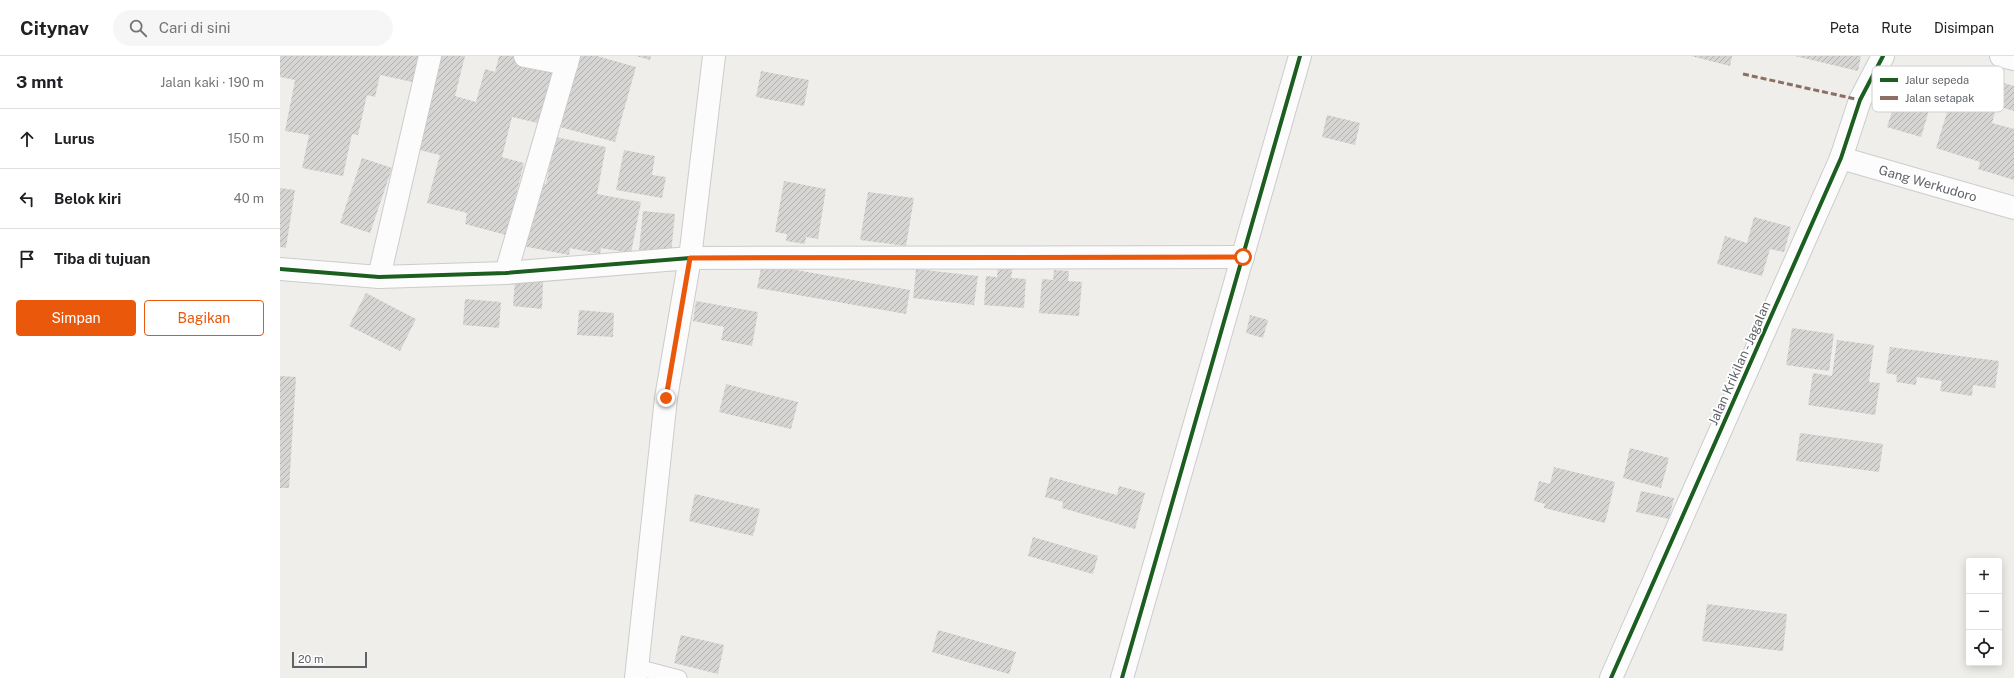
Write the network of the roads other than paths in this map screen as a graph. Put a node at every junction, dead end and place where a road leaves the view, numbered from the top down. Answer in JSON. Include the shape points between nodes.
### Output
{"nodes":[{"id":1,"x":430,"y":56,"type":"edge"},
{"id":2,"x":525,"y":56,"type":"edge"},
{"id":3,"x":714,"y":56,"type":"edge"},
{"id":4,"x":1300,"y":56,"type":"edge"},
{"id":5,"x":1883,"y":56,"type":"edge"},
{"id":6,"x":2001,"y":56,"type":"edge"},
{"id":7,"x":2014,"y":59,"type":"edge"},
{"id":8,"x":568,"y":60,"type":"edge"},
{"id":9,"x":1878,"y":66,"type":"edge"},
{"id":10,"x":1872,"y":77,"type":"edge"},
{"id":11,"x":1841,"y":158,"type":"junction"},
{"id":12,"x":2014,"y":208,"type":"edge"},
{"id":13,"x":1243,"y":257,"type":"junction"},
{"id":14,"x":690,"y":258,"type":"junction"},
{"id":15,"x":280,"y":269,"type":"edge"},
{"id":16,"x":506,"y":273,"type":"junction"},
{"id":17,"x":379,"y":277,"type":"junction"},
{"id":18,"x":637,"y":672,"type":"edge"},
{"id":19,"x":679,"y":678,"type":"edge"},
{"id":20,"x":1122,"y":678,"type":"edge"},
{"id":21,"x":1611,"y":678,"type":"edge"}],
"edges":[{"from":1,"to":17,"type":"street"},
{"from":2,"to":8,"type":"street"},
{"from":3,"to":14,"type":"street"},
{"from":4,"to":13,"type":"street"},
{"from":5,"to":9,"type":"street","name":"Jalan Krikilan - Jagalan"},
{"from":6,"to":7,"type":"street"},
{"from":8,"to":16,"type":"street"},
{"from":10,"to":11,"type":"street","name":"Jalan Krikilan - Jagalan","via":[[1860,100]]},
{"from":11,"to":12,"type":"street","name":"Gang Werkudoro"},
{"from":11,"to":21,"type":"street","name":"Jalan Krikilan - Jagalan"},
{"from":13,"to":14,"type":"street"},
{"from":13,"to":20,"type":"street"},
{"from":14,"to":16,"type":"street"},
{"from":14,"to":18,"type":"street","via":[[666,398]]},
{"from":15,"to":17,"type":"street"},
{"from":16,"to":17,"type":"street"},
{"from":18,"to":19,"type":"lane"}]}
